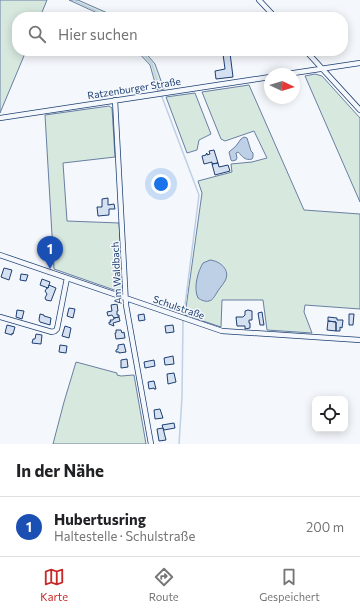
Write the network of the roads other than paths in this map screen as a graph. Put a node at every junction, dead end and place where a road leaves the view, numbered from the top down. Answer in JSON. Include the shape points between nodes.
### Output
{"nodes":[{"id":1,"x":259,"y":0,"type":"edge"},
{"id":2,"x":270,"y":12,"type":"edge"},
{"id":3,"x":310,"y":56,"type":"edge"},
{"id":4,"x":360,"y":63,"type":"edge"},
{"id":5,"x":322,"y":69,"type":"junction"},
{"id":6,"x":300,"y":72,"type":"edge"},
{"id":7,"x":264,"y":78,"type":"edge"},
{"id":8,"x":115,"y":100,"type":"junction"},
{"id":9,"x":360,"y":110,"type":"edge"},
{"id":10,"x":0,"y":118,"type":"edge"},
{"id":11,"x":0,"y":255,"type":"edge"},
{"id":12,"x":67,"y":278,"type":"junction"},
{"id":13,"x":126,"y":298,"type":"junction"},
{"id":14,"x":0,"y":317,"type":"edge"},
{"id":15,"x":360,"y":340,"type":"edge"},
{"id":16,"x":151,"y":444,"type":"edge"}],
"edges":[{"from":1,"to":2,"type":"street"},
{"from":3,"to":5,"type":"street"},
{"from":4,"to":5,"type":"street"},
{"from":5,"to":6,"type":"street"},
{"from":5,"to":9,"type":"street"},
{"from":7,"to":8,"type":"street","name":"Ratzenburger Straße"},
{"from":8,"to":10,"type":"street","name":"Ratzenburger Straße"},
{"from":8,"to":13,"type":"street","name":"Am Waldbach"},
{"from":11,"to":12,"type":"street","name":"Schulstraße"},
{"from":12,"to":13,"type":"street","name":"Schulstraße"},
{"from":12,"to":14,"type":"street","via":[[55,331]]},
{"from":13,"to":15,"type":"street","name":"Schulstraße","via":[[222,331]]},
{"from":13,"to":16,"type":"street","name":"Am Waldbach"}]}
